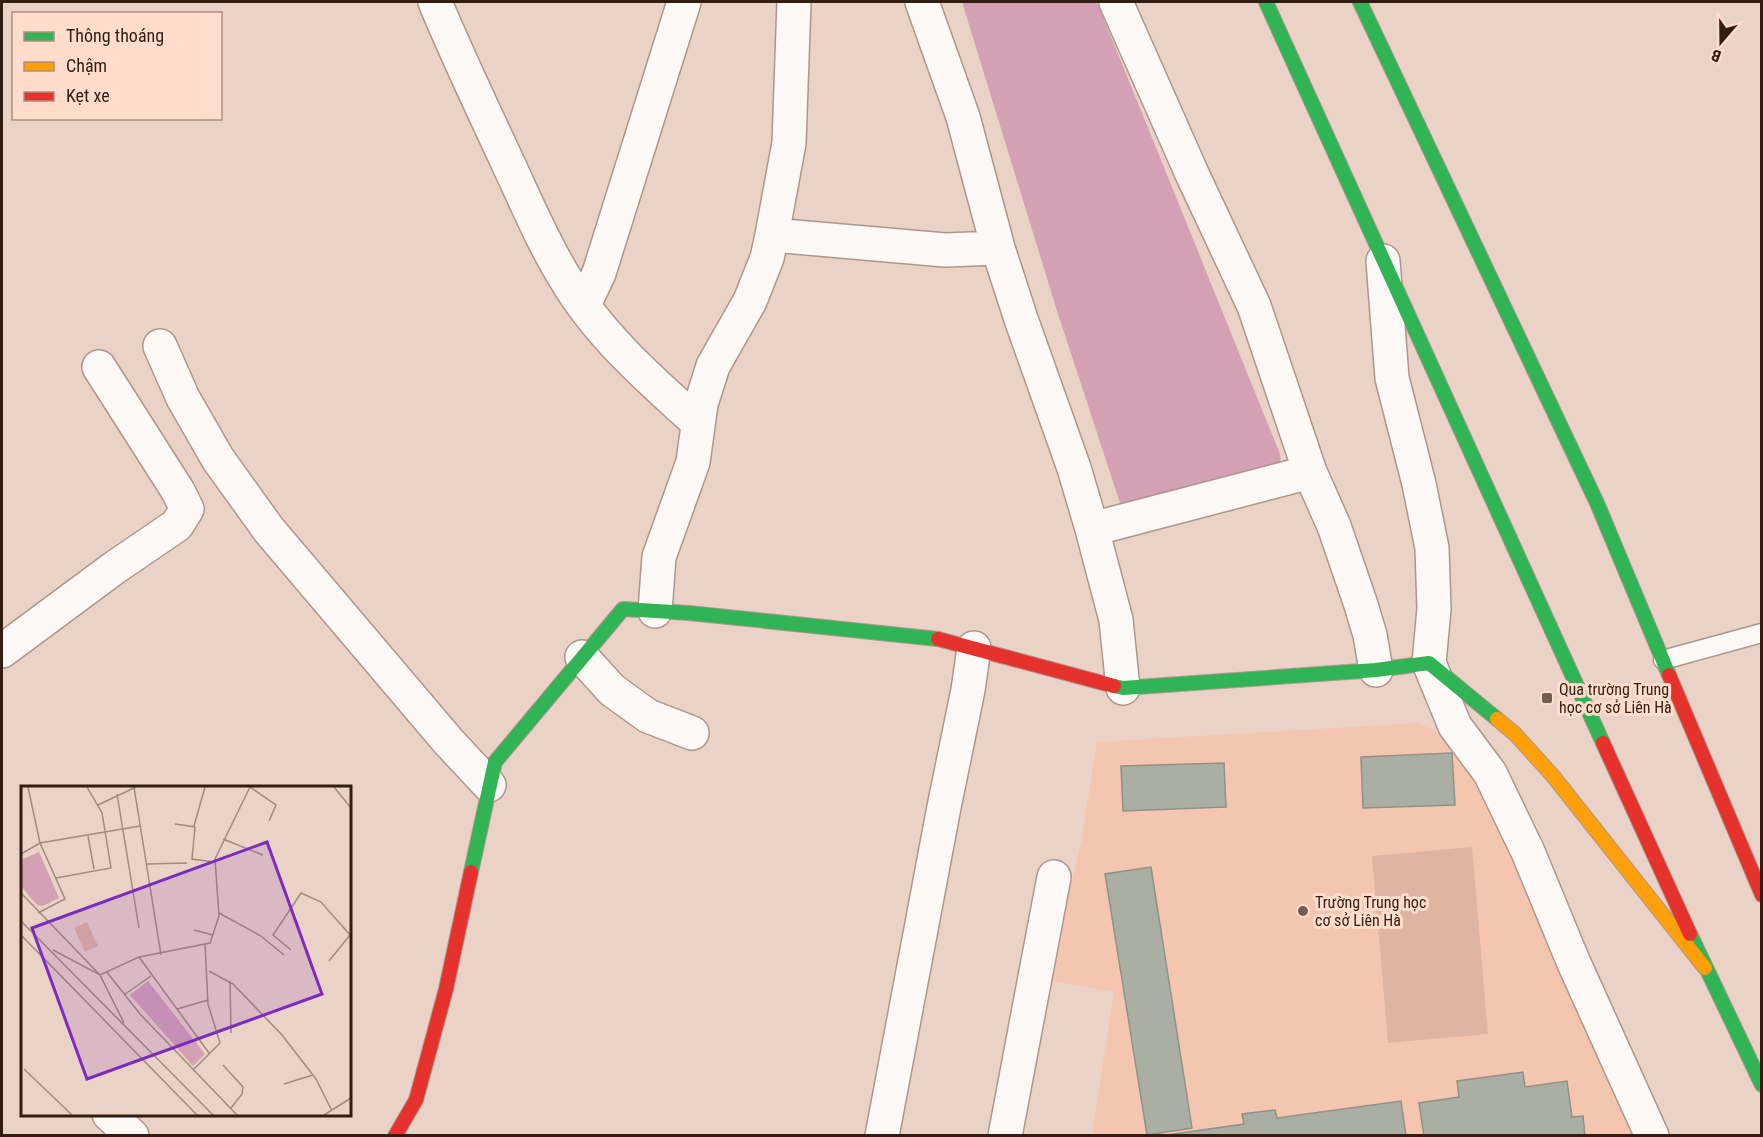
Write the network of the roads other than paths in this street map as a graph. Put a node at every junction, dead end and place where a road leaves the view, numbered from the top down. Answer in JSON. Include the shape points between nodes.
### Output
{"nodes":[{"id":1,"x":435,"y":2,"type":"edge"},
{"id":2,"x":684,"y":2,"type":"edge"},
{"id":3,"x":794,"y":2,"type":"edge"},
{"id":4,"x":922,"y":2,"type":"edge"},
{"id":5,"x":1116,"y":2,"type":"edge"},
{"id":6,"x":1266,"y":2,"type":"edge"},
{"id":7,"x":1360,"y":2,"type":"edge"},
{"id":8,"x":772,"y":235,"type":"junction"},
{"id":9,"x":998,"y":248,"type":"junction"},
{"id":10,"x":1383,"y":258,"type":"junction"},
{"id":11,"x":584,"y":305,"type":"junction"},
{"id":12,"x":160,"y":346,"type":"dead end"},
{"id":13,"x":99,"y":367,"type":"dead end"},
{"id":14,"x":697,"y":422,"type":"junction"},
{"id":15,"x":1310,"y":472,"type":"junction"},
{"id":16,"x":1092,"y":530,"type":"junction"},
{"id":17,"x":655,"y":611,"type":"junction"},
{"id":18,"x":1761,"y":633,"type":"edge"},
{"id":19,"x":974,"y":648,"type":"junction"},
{"id":20,"x":2,"y":651,"type":"edge"},
{"id":21,"x":582,"y":657,"type":"junction"},
{"id":22,"x":1663,"y":660,"type":"junction"},
{"id":23,"x":1429,"y":663,"type":"junction"},
{"id":24,"x":1376,"y":670,"type":"junction"},
{"id":25,"x":1123,"y":688,"type":"junction"},
{"id":26,"x":692,"y":733,"type":"dead end"},
{"id":27,"x":489,"y":786,"type":"junction"},
{"id":28,"x":1054,"y":877,"type":"dead end"},
{"id":29,"x":1761,"y":895,"type":"edge"},
{"id":30,"x":1705,"y":968,"type":"junction"},
{"id":31,"x":1761,"y":1085,"type":"edge"},
{"id":32,"x":111,"y":1116,"type":"edge"},
{"id":33,"x":399,"y":1134,"type":"edge"},
{"id":34,"x":132,"y":1136,"type":"edge"},
{"id":35,"x":882,"y":1136,"type":"edge"},
{"id":36,"x":1005,"y":1136,"type":"edge"},
{"id":37,"x":1652,"y":1136,"type":"edge"}],
"edges":[{"from":1,"to":11,"type":"street","via":[[519,190],[565,279]]},
{"from":2,"to":11,"type":"street","via":[[599,273]]},
{"from":3,"to":8,"type":"street","via":[[789,143]]},
{"from":4,"to":9,"type":"street","via":[[963,117]]},
{"from":5,"to":15,"type":"street","via":[[1254,306]]},
{"from":6,"to":10,"type":"street"},
{"from":7,"to":22,"type":"street","via":[[1597,502]]},
{"from":8,"to":9,"type":"street","via":[[945,250]]},
{"from":8,"to":14,"type":"street","via":[[750,302],[714,366]]},
{"from":9,"to":16,"type":"street"},
{"from":10,"to":23,"type":"street","via":[[1392,378],[1432,548],[1434,609]]},
{"from":10,"to":30,"type":"street"},
{"from":11,"to":14,"type":"street","via":[[605,332]]},
{"from":12,"to":27,"type":"street","via":[[183,398],[218,459],[269,530]]},
{"from":13,"to":20,"type":"street","via":[[187,509],[177,525]]},
{"from":14,"to":17,"type":"street","via":[[690,472],[659,557]]},
{"from":15,"to":16,"type":"street"},
{"from":15,"to":24,"type":"street","via":[[1335,526],[1371,635]]},
{"from":16,"to":25,"type":"street","via":[[1116,620]]},
{"from":17,"to":19,"type":"street","via":[[934,638]]},
{"from":17,"to":21,"type":"street","via":[[623,609]]},
{"from":18,"to":22,"type":"lane"},
{"from":19,"to":25,"type":"street"},
{"from":19,"to":35,"type":"street"},
{"from":21,"to":26,"type":"street","via":[[612,690],[648,716]]},
{"from":21,"to":27,"type":"street","via":[[495,762]]},
{"from":22,"to":29,"type":"street"},
{"from":23,"to":24,"type":"street"},
{"from":23,"to":30,"type":"street","via":[[1515,734],[1553,776]]},
{"from":23,"to":37,"type":"street","via":[[1455,726],[1491,773]]},
{"from":24,"to":25,"type":"street"},
{"from":27,"to":33,"type":"street","via":[[446,989],[416,1100]]},
{"from":28,"to":36,"type":"street"},
{"from":30,"to":31,"type":"street"},
{"from":32,"to":34,"type":"street"}]}
